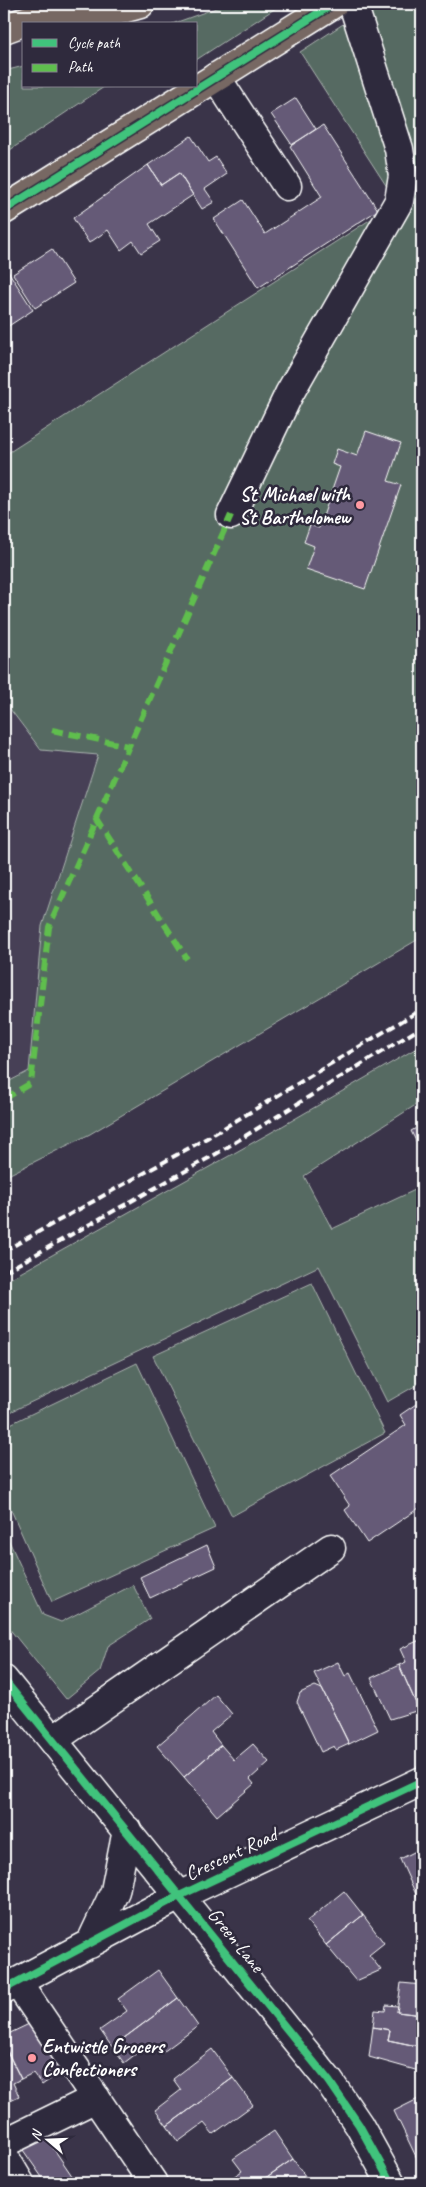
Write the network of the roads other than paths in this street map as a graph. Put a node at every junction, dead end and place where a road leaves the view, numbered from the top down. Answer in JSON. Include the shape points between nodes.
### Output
{"nodes":[{"id":1,"x":72,"y":4,"type":"edge"},
{"id":2,"x":140,"y":4,"type":"edge"},
{"id":3,"x":333,"y":4,"type":"edge"},
{"id":4,"x":353,"y":4,"type":"edge"},
{"id":5,"x":22,"y":22,"type":"edge"},
{"id":6,"x":23,"y":22,"type":"edge"},
{"id":7,"x":77,"y":22,"type":"edge"},
{"id":8,"x":4,"y":29,"type":"edge"},
{"id":9,"x":22,"y":34,"type":"edge"},
{"id":10,"x":4,"y":39,"type":"edge"},
{"id":11,"x":216,"y":77,"type":"junction"},
{"id":12,"x":288,"y":186,"type":"dead end"},
{"id":13,"x":4,"y":210,"type":"edge"},
{"id":14,"x":231,"y":515,"type":"dead end"},
{"id":15,"x":332,"y":1548,"type":"dead end"},
{"id":16,"x":4,"y":1680,"type":"edge"},
{"id":17,"x":53,"y":1740,"type":"junction"},
{"id":18,"x":422,"y":1781,"type":"edge"},
{"id":19,"x":127,"y":1830,"type":"junction"},
{"id":20,"x":179,"y":1896,"type":"junction"},
{"id":21,"x":90,"y":1944,"type":"junction"},
{"id":22,"x":11,"y":1986,"type":"edge"},
{"id":23,"x":96,"y":2098,"type":"junction"},
{"id":24,"x":4,"y":2144,"type":"edge"},
{"id":25,"x":4,"y":2156,"type":"edge"},
{"id":26,"x":20,"y":2183,"type":"edge"},
{"id":27,"x":153,"y":2183,"type":"edge"},
{"id":28,"x":391,"y":2183,"type":"edge"}],
"edges":[{"from":1,"to":6,"type":"main road"},
{"from":2,"to":7,"type":"main road"},
{"from":3,"to":11,"type":"main road"},
{"from":4,"to":14,"type":"street","via":[[399,149],[403,176],[399,201],[289,394]]},
{"from":5,"to":8,"type":"main road"},
{"from":9,"to":10,"type":"main road"},
{"from":11,"to":12,"type":"street"},
{"from":11,"to":13,"type":"main road"},
{"from":15,"to":17,"type":"street"},
{"from":16,"to":17,"type":"street","name":"Green Lane"},
{"from":17,"to":19,"type":"street","name":"Green Lane"},
{"from":18,"to":20,"type":"street","name":"Crescent Road"},
{"from":19,"to":20,"type":"street","name":"Green Lane"},
{"from":19,"to":21,"type":"street","via":[[115,1891]]},
{"from":20,"to":21,"type":"street","name":"Crescent Road"},
{"from":20,"to":28,"type":"street","name":"Green Lane","via":[[329,2082],[359,2125]]},
{"from":21,"to":22,"type":"street","name":"Crescent Road"},
{"from":22,"to":23,"type":"street"},
{"from":23,"to":24,"type":"street"},
{"from":23,"to":27,"type":"street"},
{"from":25,"to":26,"type":"street"}]}
